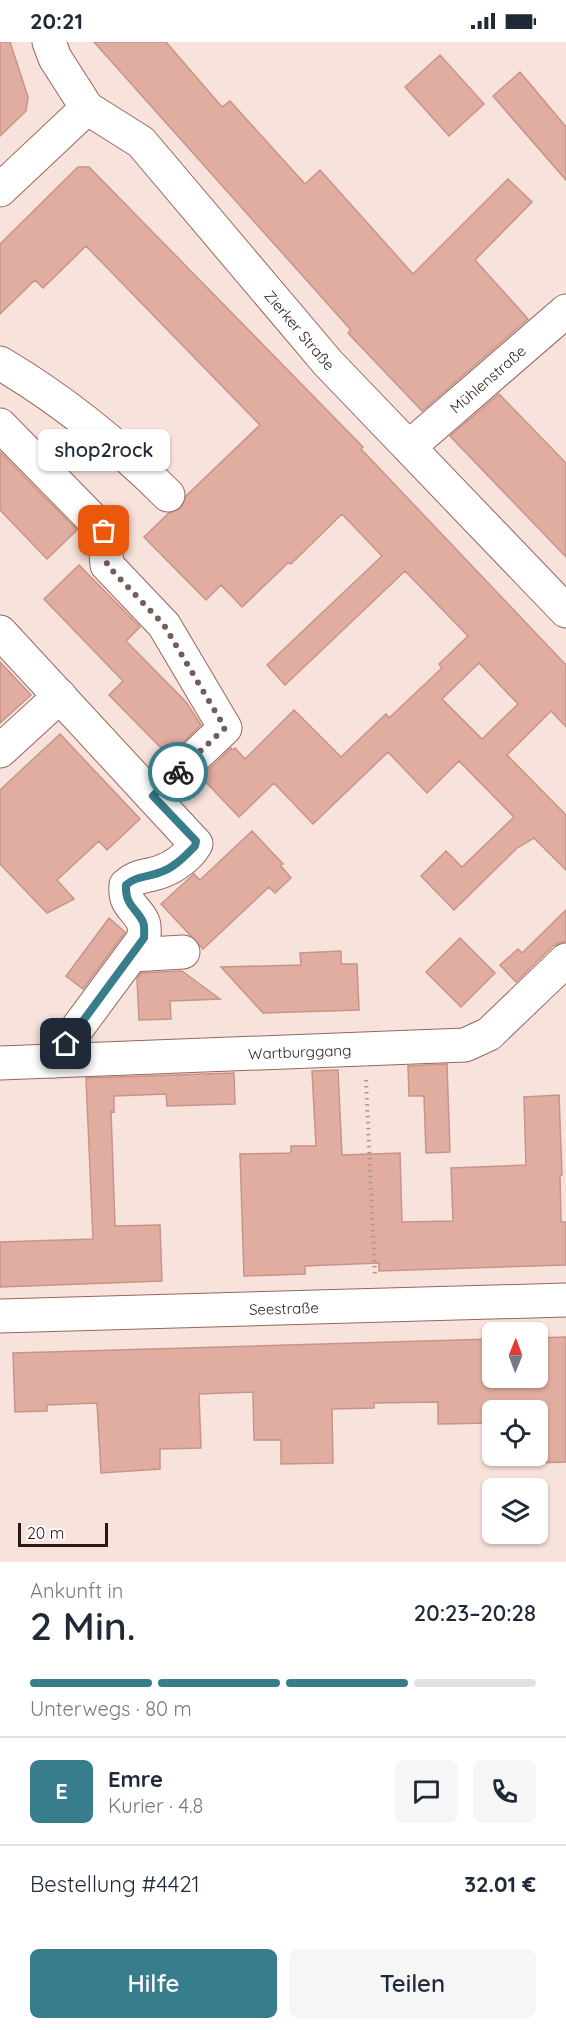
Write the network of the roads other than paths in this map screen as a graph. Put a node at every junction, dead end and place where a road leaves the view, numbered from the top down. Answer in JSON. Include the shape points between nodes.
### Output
{"nodes":[{"id":1,"x":49,"y":42,"type":"edge"},
{"id":2,"x":87,"y":108,"type":"junction"},
{"id":3,"x":0,"y":190,"type":"edge"},
{"id":4,"x":566,"y":311,"type":"edge"},
{"id":5,"x":0,"y":363,"type":"edge"},
{"id":6,"x":0,"y":425,"type":"edge"},
{"id":7,"x":409,"y":447,"type":"junction"},
{"id":8,"x":168,"y":495,"type":"dead end"},
{"id":9,"x":566,"y":611,"type":"edge"},
{"id":10,"x":0,"y":632,"type":"edge"},
{"id":11,"x":60,"y":696,"type":"junction"},
{"id":12,"x":0,"y":752,"type":"edge"},
{"id":13,"x":153,"y":796,"type":"junction"},
{"id":14,"x":183,"y":952,"type":"dead end"},
{"id":15,"x":132,"y":955,"type":"junction"},
{"id":16,"x":566,"y":960,"type":"edge"},
{"id":17,"x":53,"y":1061,"type":"junction"},
{"id":18,"x":0,"y":1063,"type":"edge"},
{"id":19,"x":566,"y":1300,"type":"edge"},
{"id":20,"x":0,"y":1316,"type":"edge"}],
"edges":[{"from":1,"to":2,"type":"street","name":"Zierker Straße"},
{"from":2,"to":3,"type":"street"},
{"from":2,"to":7,"type":"street","name":"Zierker Straße","via":[[141,142],[328,363]]},
{"from":4,"to":7,"type":"street","name":"Mühlenstraße"},
{"from":5,"to":8,"type":"street","via":[[90,427]]},
{"from":6,"to":13,"type":"street","via":[[104,531],[107,565],[164,625],[225,728]]},
{"from":7,"to":9,"type":"street","name":"Zierker Straße"},
{"from":10,"to":11,"type":"street"},
{"from":11,"to":12,"type":"street"},
{"from":11,"to":13,"type":"street"},
{"from":13,"to":15,"type":"street","via":[[196,844],[176,865],[134,878],[126,885],[125,895],[143,923],[144,938]]},
{"from":14,"to":15,"type":"street"},
{"from":15,"to":17,"type":"street"},
{"from":16,"to":17,"type":"street","name":"Wartburggang","via":[[489,1034],[465,1045]]},
{"from":17,"to":18,"type":"street","name":"Wartburggang"},
{"from":19,"to":20,"type":"street","name":"Seestraße"}]}
